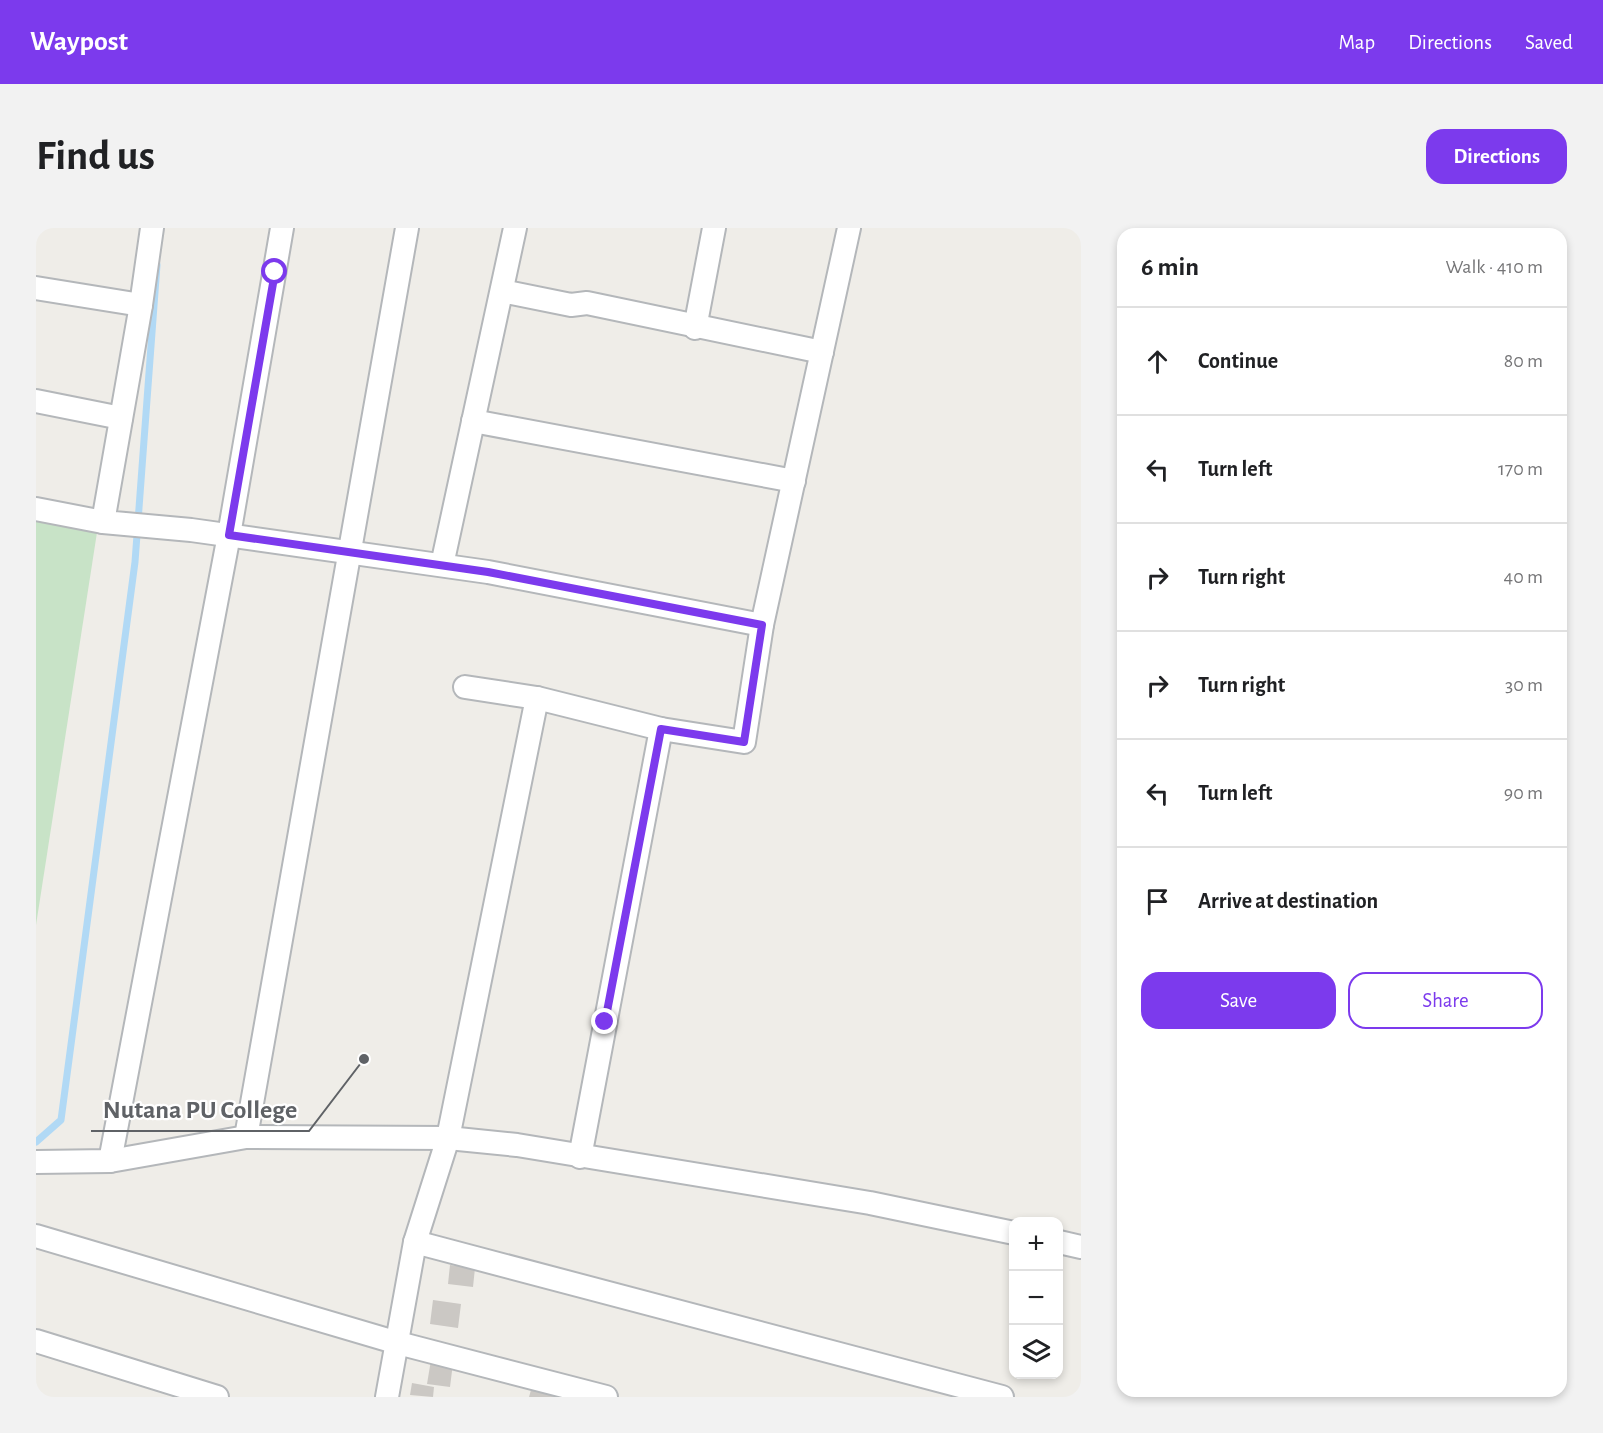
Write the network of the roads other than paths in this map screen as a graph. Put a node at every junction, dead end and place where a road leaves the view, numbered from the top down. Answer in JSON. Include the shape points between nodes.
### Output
{"nodes":[{"id":1,"x":152,"y":228,"type":"edge"},
{"id":2,"x":282,"y":228,"type":"edge"},
{"id":3,"x":407,"y":228,"type":"edge"},
{"id":4,"x":515,"y":228,"type":"edge"},
{"id":5,"x":714,"y":228,"type":"edge"},
{"id":6,"x":849,"y":228,"type":"edge"},
{"id":7,"x":36,"y":288,"type":"edge"},
{"id":8,"x":502,"y":291,"type":"junction"},
{"id":9,"x":141,"y":305,"type":"junction"},
{"id":10,"x":695,"y":328,"type":"junction"},
{"id":11,"x":822,"y":352,"type":"junction"},
{"id":12,"x":36,"y":401,"type":"edge"},
{"id":13,"x":121,"y":418,"type":"junction"},
{"id":14,"x":473,"y":421,"type":"junction"},
{"id":15,"x":794,"y":481,"type":"junction"},
{"id":16,"x":36,"y":509,"type":"edge"},
{"id":17,"x":103,"y":522,"type":"junction"},
{"id":18,"x":229,"y":535,"type":"junction"},
{"id":19,"x":348,"y":552,"type":"junction"},
{"id":20,"x":442,"y":565,"type":"junction"},
{"id":21,"x":762,"y":625,"type":"junction"},
{"id":22,"x":465,"y":687,"type":"dead end"},
{"id":23,"x":537,"y":699,"type":"junction"},
{"id":24,"x":661,"y":729,"type":"junction"},
{"id":25,"x":246,"y":1137,"type":"junction"},
{"id":26,"x":448,"y":1138,"type":"junction"},
{"id":27,"x":580,"y":1157,"type":"junction"},
{"id":28,"x":110,"y":1161,"type":"junction"},
{"id":29,"x":36,"y":1162,"type":"edge"},
{"id":30,"x":1009,"y":1232,"type":"edge"},
{"id":31,"x":36,"y":1236,"type":"edge"},
{"id":32,"x":415,"y":1242,"type":"junction"},
{"id":33,"x":1063,"y":1243,"type":"edge"},
{"id":34,"x":1081,"y":1247,"type":"edge"},
{"id":35,"x":36,"y":1341,"type":"edge"},
{"id":36,"x":398,"y":1342,"type":"junction"},
{"id":37,"x":217,"y":1397,"type":"edge"},
{"id":38,"x":387,"y":1397,"type":"edge"},
{"id":39,"x":606,"y":1397,"type":"edge"},
{"id":40,"x":1002,"y":1397,"type":"edge"}],
"edges":[{"from":1,"to":9,"type":"street"},
{"from":2,"to":18,"type":"street"},
{"from":3,"to":19,"type":"street"},
{"from":4,"to":8,"type":"street"},
{"from":5,"to":10,"type":"street"},
{"from":6,"to":11,"type":"street"},
{"from":7,"to":9,"type":"street"},
{"from":8,"to":10,"type":"street","via":[[571,305],[588,303]]},
{"from":8,"to":14,"type":"street"},
{"from":9,"to":13,"type":"street"},
{"from":10,"to":11,"type":"street"},
{"from":11,"to":15,"type":"street"},
{"from":12,"to":13,"type":"street"},
{"from":13,"to":17,"type":"street"},
{"from":14,"to":15,"type":"street"},
{"from":14,"to":20,"type":"street"},
{"from":15,"to":21,"type":"street"},
{"from":16,"to":17,"type":"street"},
{"from":17,"to":18,"type":"street"},
{"from":18,"to":19,"type":"street"},
{"from":18,"to":28,"type":"street"},
{"from":19,"to":20,"type":"street"},
{"from":19,"to":25,"type":"street"},
{"from":20,"to":21,"type":"street"},
{"from":21,"to":24,"type":"street","via":[[744,742]]},
{"from":22,"to":23,"type":"street"},
{"from":23,"to":24,"type":"street"},
{"from":23,"to":26,"type":"street"},
{"from":24,"to":27,"type":"street"},
{"from":25,"to":26,"type":"street"},
{"from":25,"to":28,"type":"street"},
{"from":26,"to":27,"type":"street"},
{"from":26,"to":32,"type":"street"},
{"from":27,"to":30,"type":"street","via":[[870,1203]]},
{"from":28,"to":29,"type":"street"},
{"from":31,"to":36,"type":"street"},
{"from":32,"to":36,"type":"street"},
{"from":32,"to":40,"type":"street"},
{"from":33,"to":34,"type":"street"},
{"from":35,"to":37,"type":"street"},
{"from":36,"to":38,"type":"street"},
{"from":36,"to":39,"type":"street"}]}
